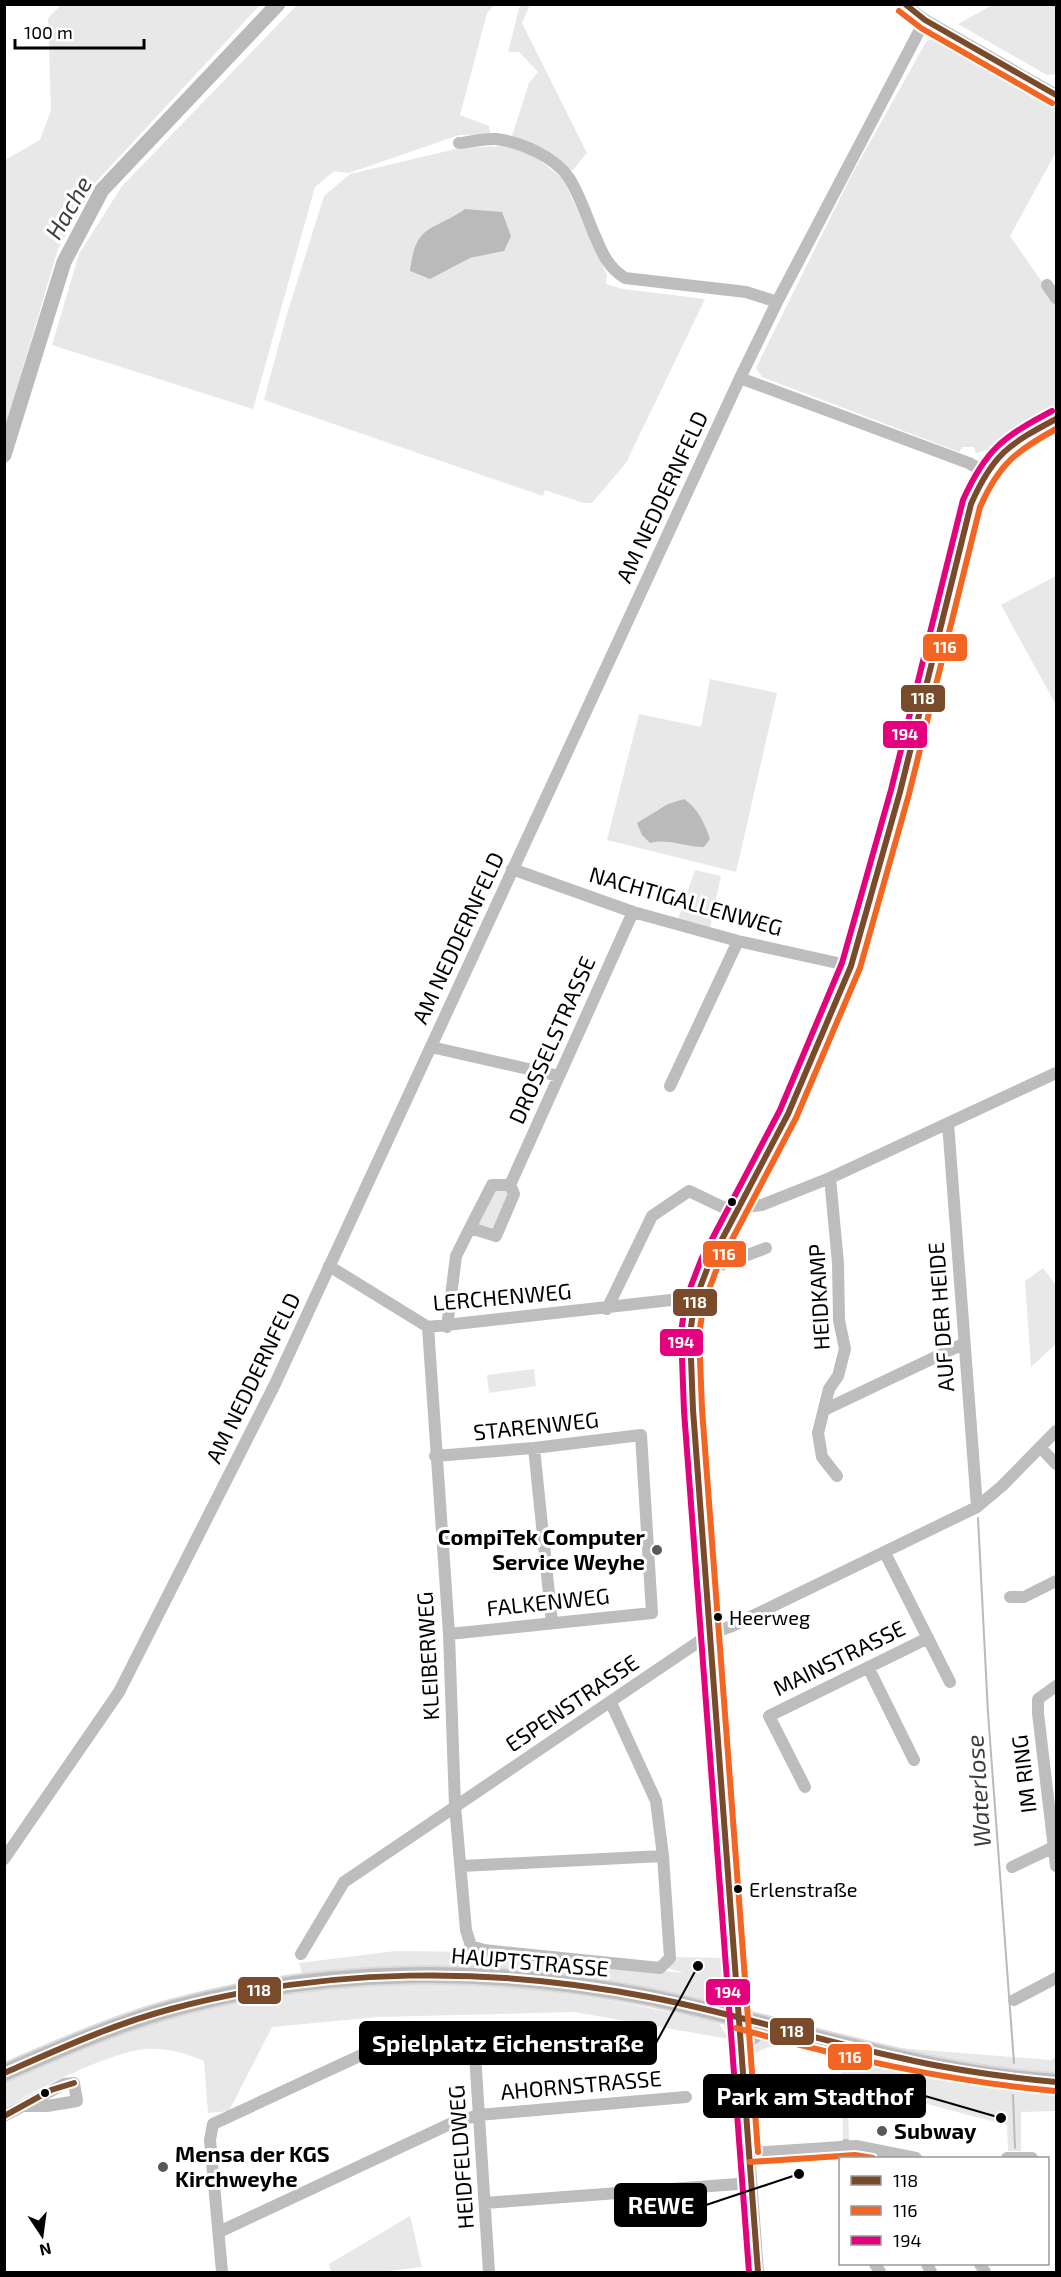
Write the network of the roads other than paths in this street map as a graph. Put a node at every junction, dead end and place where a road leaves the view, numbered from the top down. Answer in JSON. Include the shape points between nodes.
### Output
{"nodes":[{"id":1,"x":904,"y":4,"type":"edge"},
{"id":2,"x":925,"y":20,"type":"junction"},
{"id":3,"x":1056,"y":95,"type":"edge"},
{"id":4,"x":459,"y":143,"type":"dead end"},
{"id":5,"x":1047,"y":285,"type":"dead end"},
{"id":6,"x":1056,"y":298,"type":"edge"},
{"id":7,"x":777,"y":302,"type":"junction"},
{"id":8,"x":740,"y":378,"type":"junction"},
{"id":9,"x":1056,"y":419,"type":"edge"},
{"id":10,"x":984,"y":472,"type":"junction"},
{"id":11,"x":512,"y":869,"type":"junction"},
{"id":12,"x":633,"y":912,"type":"junction"},
{"id":13,"x":738,"y":941,"type":"junction"},
{"id":14,"x":851,"y":966,"type":"junction"},
{"id":15,"x":431,"y":1047,"type":"junction"},
{"id":16,"x":1056,"y":1073,"type":"edge"},
{"id":17,"x":559,"y":1076,"type":"junction"},
{"id":18,"x":670,"y":1086,"type":"dead end"},
{"id":19,"x":948,"y":1123,"type":"junction"},
{"id":20,"x":830,"y":1178,"type":"junction"},
{"id":21,"x":510,"y":1185,"type":"junction"},
{"id":22,"x":737,"y":1211,"type":"junction"},
{"id":23,"x":470,"y":1228,"type":"junction"},
{"id":24,"x":766,"y":1248,"type":"dead end"},
{"id":25,"x":709,"y":1264,"type":"junction"},
{"id":26,"x":329,"y":1266,"type":"junction"},
{"id":27,"x":695,"y":1301,"type":"junction"},
{"id":28,"x":607,"y":1308,"type":"junction"},
{"id":29,"x":428,"y":1327,"type":"junction"},
{"id":30,"x":447,"y":1327,"type":"junction"},
{"id":31,"x":963,"y":1344,"type":"junction"},
{"id":32,"x":824,"y":1410,"type":"junction"},
{"id":33,"x":1056,"y":1431,"type":"edge"},
{"id":34,"x":1040,"y":1447,"type":"junction"},
{"id":35,"x":534,"y":1448,"type":"junction"},
{"id":36,"x":435,"y":1456,"type":"junction"},
{"id":37,"x":1056,"y":1464,"type":"edge"},
{"id":38,"x":837,"y":1476,"type":"dead end"},
{"id":39,"x":977,"y":1507,"type":"junction"},
{"id":40,"x":885,"y":1553,"type":"junction"},
{"id":41,"x":1056,"y":1581,"type":"edge"},
{"id":42,"x":1010,"y":1597,"type":"dead end"},
{"id":43,"x":652,"y":1612,"type":"joint"},
{"id":44,"x":552,"y":1623,"type":"junction"},
{"id":45,"x":449,"y":1634,"type":"junction"},
{"id":46,"x":710,"y":1634,"type":"junction"},
{"id":47,"x":928,"y":1638,"type":"junction"},
{"id":48,"x":868,"y":1667,"type":"junction"},
{"id":49,"x":950,"y":1682,"type":"dead end"},
{"id":50,"x":1056,"y":1686,"type":"edge"},
{"id":51,"x":611,"y":1703,"type":"junction"},
{"id":52,"x":914,"y":1760,"type":"dead end"},
{"id":53,"x":805,"y":1787,"type":"dead end"},
{"id":54,"x":455,"y":1806,"type":"junction"},
{"id":55,"x":1055,"y":1847,"type":"edge"},
{"id":56,"x":663,"y":1856,"type":"junction"},
{"id":57,"x":4,"y":1859,"type":"edge"},
{"id":58,"x":462,"y":1866,"type":"junction"},
{"id":59,"x":1056,"y":1866,"type":"edge"},
{"id":60,"x":1012,"y":1867,"type":"dead end"},
{"id":61,"x":301,"y":1954,"type":"dead end"},
{"id":62,"x":1056,"y":1978,"type":"edge"},
{"id":63,"x":1014,"y":2000,"type":"dead end"},
{"id":64,"x":738,"y":2019,"type":"junction"},
{"id":65,"x":768,"y":2027,"type":"junction"},
{"id":66,"x":374,"y":2039,"type":"dead end"},
{"id":67,"x":474,"y":2039,"type":"dead end"},
{"id":68,"x":741,"y":2048,"type":"junction"},
{"id":69,"x":4,"y":2073,"type":"edge"},
{"id":70,"x":1056,"y":2082,"type":"edge"},
{"id":71,"x":686,"y":2097,"type":"dead end"},
{"id":72,"x":26,"y":2106,"type":"dead end"},
{"id":73,"x":479,"y":2115,"type":"junction"},
{"id":74,"x":4,"y":2116,"type":"edge"},
{"id":75,"x":846,"y":2145,"type":"junction"},
{"id":76,"x":749,"y":2153,"type":"junction"},
{"id":77,"x":847,"y":2157,"type":"edge"},
{"id":78,"x":911,"y":2157,"type":"edge"},
{"id":79,"x":751,"y":2182,"type":"junction"},
{"id":80,"x":485,"y":2204,"type":"junction"},
{"id":81,"x":219,"y":2232,"type":"junction"},
{"id":82,"x":222,"y":2272,"type":"edge"},
{"id":83,"x":489,"y":2272,"type":"edge"},
{"id":84,"x":758,"y":2272,"type":"edge"}],
"edges":[{"from":1,"to":2,"type":"street"},
{"from":2,"to":3,"type":"street"},
{"from":2,"to":7,"type":"street","name":"AM NEDDERNFELD"},
{"from":4,"to":7,"type":"street","via":[[494,139],[510,142],[553,163],[574,188],[603,256],[625,278],[746,292]]},
{"from":5,"to":6,"type":"street"},
{"from":7,"to":8,"type":"street","name":"AM NEDDERNFELD"},
{"from":8,"to":10,"type":"street","via":[[969,463]]},
{"from":8,"to":11,"type":"street","name":"AM NEDDERNFELD"},
{"from":9,"to":10,"type":"street","via":[[997,454]]},
{"from":10,"to":14,"type":"street","via":[[971,504],[900,792]]},
{"from":11,"to":12,"type":"street","name":"NACHTIGALLENWEG"},
{"from":11,"to":15,"type":"street","name":"AM NEDDERNFELD"},
{"from":12,"to":13,"type":"street","name":"NACHTIGALLENWEG"},
{"from":12,"to":17,"type":"street","name":"DROSSELSTRASSE"},
{"from":13,"to":14,"type":"street","name":"NACHTIGALLENWEG"},
{"from":13,"to":18,"type":"street"},
{"from":14,"to":22,"type":"street","via":[[788,1114]]},
{"from":15,"to":17,"type":"street"},
{"from":15,"to":26,"type":"street","name":"AM NEDDERNFELD"},
{"from":16,"to":19,"type":"street"},
{"from":17,"to":21,"type":"street","name":"DROSSELSTRASSE"},
{"from":19,"to":20,"type":"street"},
{"from":19,"to":31,"type":"street","name":"AUF DER HEIDE"},
{"from":20,"to":22,"type":"street"},
{"from":20,"to":32,"type":"street","name":"HEIDKAMP","via":[[839,1320],[845,1349]]},
{"from":21,"to":23,"type":"street","via":[[492,1185]]},
{"from":21,"to":23,"type":"street","name":"DROSSELSTRASSE","via":[[514,1194],[496,1236]]},
{"from":22,"to":25,"type":"street"},
{"from":22,"to":28,"type":"street","via":[[689,1191],[652,1216]]},
{"from":23,"to":30,"type":"street","via":[[456,1256]]},
{"from":24,"to":25,"type":"street","via":[[718,1266]]},
{"from":25,"to":27,"type":"street"},
{"from":26,"to":29,"type":"street","name":"LERCHENWEG"},
{"from":26,"to":57,"type":"street","name":"AM NEDDERNFELD","via":[[275,1384],[118,1692]]},
{"from":27,"to":28,"type":"street","name":"LERCHENWEG","via":[[671,1299]]},
{"from":27,"to":46,"type":"street","via":[[690,1333],[693,1410]]},
{"from":28,"to":30,"type":"street","name":"LERCHENWEG"},
{"from":29,"to":30,"type":"street","name":"LERCHENWEG"},
{"from":29,"to":36,"type":"street","name":"KLEIBERWEG"},
{"from":31,"to":32,"type":"street"},
{"from":31,"to":39,"type":"street","name":"AUF DER HEIDE"},
{"from":32,"to":38,"type":"street","name":"HEIDKAMP","via":[[818,1433],[822,1457]]},
{"from":33,"to":34,"type":"street"},
{"from":34,"to":37,"type":"street"},
{"from":34,"to":39,"type":"street"},
{"from":35,"to":36,"type":"street","name":"STARENWEG"},
{"from":35,"to":43,"type":"street","name":"STARENWEG","via":[[641,1435]]},
{"from":35,"to":44,"type":"street"},
{"from":36,"to":45,"type":"street","name":"KLEIBERWEG"},
{"from":39,"to":40,"type":"street"},
{"from":40,"to":46,"type":"street"},
{"from":40,"to":47,"type":"street"},
{"from":41,"to":42,"type":"street","via":[[1024,1597]]},
{"from":43,"to":44,"type":"street","name":"FALKENWEG"},
{"from":44,"to":45,"type":"street","name":"FALKENWEG"},
{"from":45,"to":54,"type":"street","name":"KLEIBERWEG"},
{"from":46,"to":51,"type":"street","name":"ESPENSTRASSE"},
{"from":46,"to":64,"type":"street"},
{"from":47,"to":48,"type":"street","name":"MAINSTRASSE"},
{"from":47,"to":49,"type":"street"},
{"from":48,"to":52,"type":"street"},
{"from":48,"to":53,"type":"street","name":"MAINSTRASSE","via":[[769,1716]]},
{"from":50,"to":55,"type":"street","name":"IM RING","via":[[1038,1699]]},
{"from":51,"to":54,"type":"street","name":"ESPENSTRASSE"},
{"from":51,"to":56,"type":"street","via":[[656,1801]]},
{"from":54,"to":58,"type":"street","name":"KLEIBERWEG"},
{"from":54,"to":61,"type":"street","name":"ESPENSTRASSE","via":[[344,1882]]},
{"from":55,"to":59,"type":"street","name":"IM RING"},
{"from":55,"to":60,"type":"street"},
{"from":56,"to":58,"type":"street"},
{"from":56,"to":58,"type":"street","name":"KLEIBERWEG","via":[[672,1950],[660,1968],[471,1946],[466,1930]]},
{"from":62,"to":63,"type":"street"},
{"from":64,"to":65,"type":"main road","name":"HAUPTSTRASSE"},
{"from":64,"to":68,"type":"street"},
{"from":64,"to":69,"type":"main road","name":"HAUPTSTRASSE","via":[[648,1997],[512,1978],[348,1978],[239,1994],[171,2009],[102,2032]]},
{"from":65,"to":68,"type":"street"},
{"from":65,"to":70,"type":"main road","name":"HAUPTSTRASSE","via":[[978,2075]]},
{"from":66,"to":81,"type":"street","via":[[368,2052],[213,2124],[210,2140]]},
{"from":67,"to":73,"type":"street","name":"HEIDFELDWEG"},
{"from":68,"to":76,"type":"street"},
{"from":71,"to":73,"type":"street","name":"AHORNSTRASSE"},
{"from":72,"to":74,"type":"street"},
{"from":73,"to":80,"type":"street","name":"HEIDFELDWEG"},
{"from":73,"to":81,"type":"street","name":"AHORNSTRASSE","via":[[452,2123]]},
{"from":75,"to":76,"type":"street"},
{"from":75,"to":77,"type":"street"},
{"from":75,"to":78,"type":"street"},
{"from":76,"to":79,"type":"street"},
{"from":79,"to":80,"type":"street"},
{"from":79,"to":84,"type":"street"},
{"from":80,"to":83,"type":"street","name":"HEIDFELDWEG"},
{"from":81,"to":82,"type":"street"}]}
